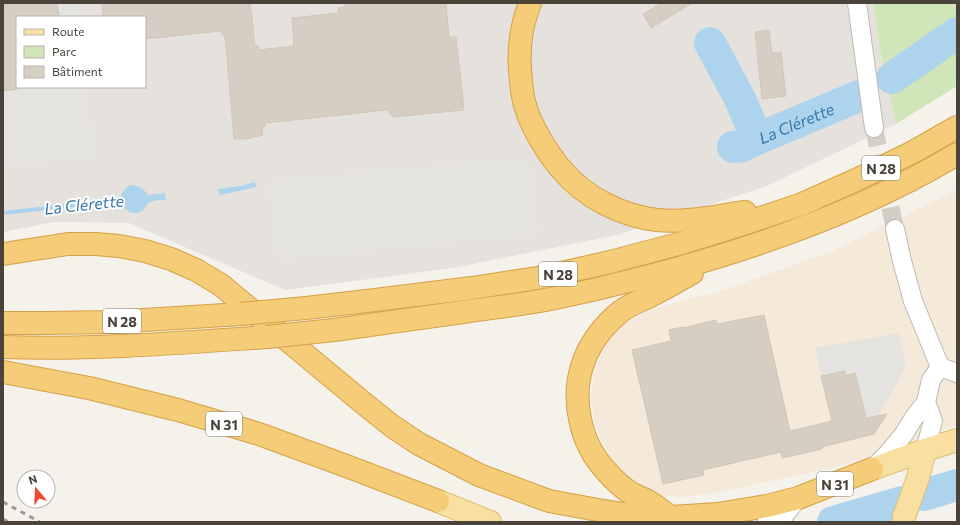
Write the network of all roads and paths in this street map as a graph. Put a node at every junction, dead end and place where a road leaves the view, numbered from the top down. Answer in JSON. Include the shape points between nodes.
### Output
{"nodes":[{"id":1,"x":530,"y":3,"type":"edge"},
{"id":2,"x":857,"y":3,"type":"edge"},
{"id":3,"x":957,"y":127,"type":"edge"},
{"id":4,"x":874,"y":128,"type":"tunnel mouth"},
{"id":5,"x":957,"y":154,"type":"edge"},
{"id":6,"x":802,"y":204,"type":"junction"},
{"id":7,"x":895,"y":229,"type":"tunnel mouth"},
{"id":8,"x":3,"y":254,"type":"edge"},
{"id":9,"x":723,"y":256,"type":"junction"},
{"id":10,"x":3,"y":323,"type":"edge"},
{"id":11,"x":3,"y":347,"type":"edge"},
{"id":12,"x":3,"y":372,"type":"edge"},
{"id":13,"x":952,"y":373,"type":"edge"},
{"id":14,"x":926,"y":402,"type":"junction"},
{"id":15,"x":957,"y":440,"type":"edge"},
{"id":16,"x":925,"y":450,"type":"junction"},
{"id":17,"x":872,"y":469,"type":"junction"},
{"id":18,"x":798,"y":498,"type":"junction"},
{"id":19,"x":438,"y":501,"type":"joint"},
{"id":20,"x":671,"y":517,"type":"junction"},
{"id":21,"x":490,"y":522,"type":"edge"},
{"id":22,"x":767,"y":522,"type":"edge"},
{"id":23,"x":904,"y":522,"type":"edge"}],
"edges":[{"from":1,"to":6,"type":"highway","via":[[521,38],[520,77],[524,104],[546,148],[577,185],[609,206],[657,220],[694,220]]},
{"from":2,"to":4,"type":"street"},
{"from":3,"to":6,"type":"highway","number":"N 28","via":[[856,180]]},
{"from":5,"to":9,"type":"highway","number":"N 28","via":[[871,200],[769,241]]},
{"from":6,"to":10,"type":"highway","number":"N 28","bridge":true,"via":[[743,224],[610,262],[544,277],[464,289],[241,314],[112,322]]},
{"from":7,"to":13,"type":"street","via":[[913,301]]},
{"from":8,"to":20,"type":"highway","number":"N 31","via":[[68,244],[96,244],[145,251],[171,259],[221,285],[386,421],[419,444],[479,475],[549,501],[624,514]]},
{"from":9,"to":11,"type":"highway","number":"N 28","bridge":true,"via":[[553,299],[334,330],[267,337],[117,346]]},
{"from":9,"to":20,"type":"highway","via":[[622,310],[602,329],[587,352],[579,376],[577,402],[588,446],[619,484]]},
{"from":12,"to":19,"type":"highway","number":"N 31","via":[[89,388],[178,410],[252,432]]},
{"from":13,"to":14,"type":"street","via":[[931,380]]},
{"from":14,"to":16,"type":"street","via":[[933,421]]},
{"from":14,"to":17,"type":"street","via":[[904,434]]},
{"from":15,"to":16,"type":"main road","number":"N 31"},
{"from":16,"to":17,"type":"main road","number":"N 31"},
{"from":16,"to":23,"type":"main road"},
{"from":17,"to":18,"type":"highway","number":"N 31"},
{"from":18,"to":20,"type":"highway","number":"N 31","via":[[718,514]]},
{"from":18,"to":22,"type":"street","via":[[783,517]]},
{"from":19,"to":21,"type":"main road","number":"N 31"}]}
